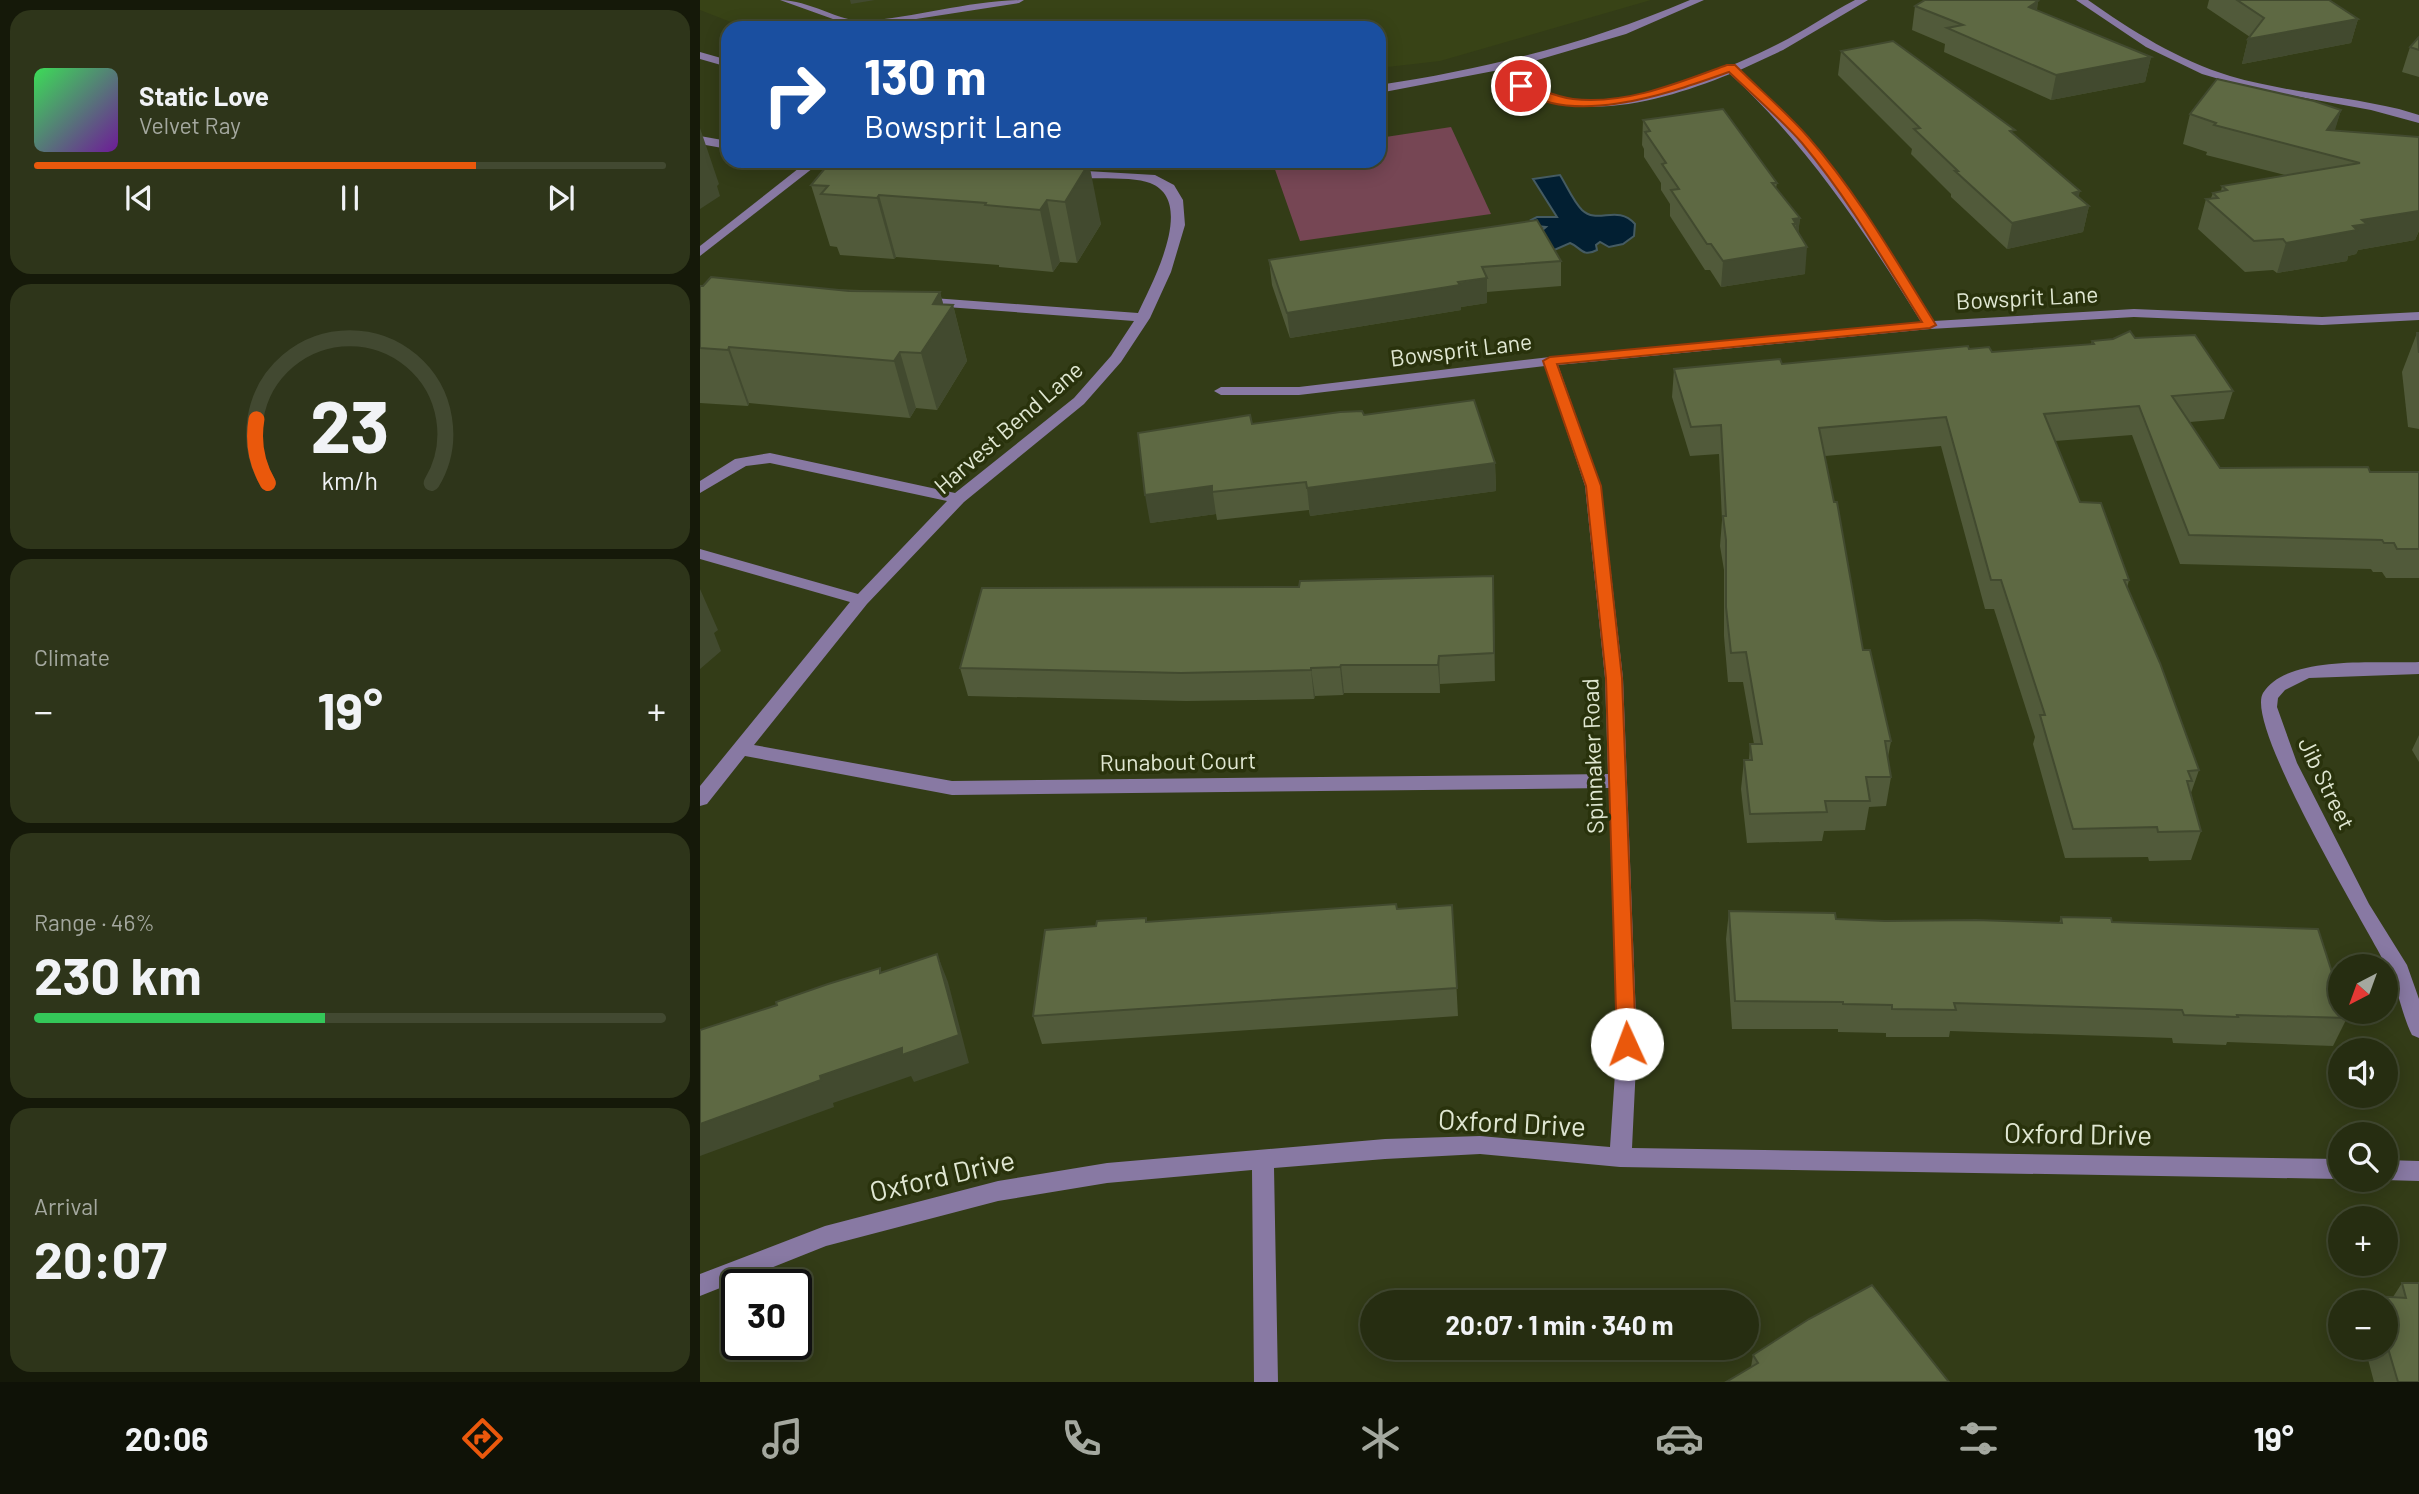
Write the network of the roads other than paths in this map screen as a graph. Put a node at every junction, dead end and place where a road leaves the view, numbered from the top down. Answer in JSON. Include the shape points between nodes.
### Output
{"nodes":[{"id":1,"x":785,"y":0,"type":"edge"},
{"id":2,"x":1019,"y":0,"type":"edge"},
{"id":3,"x":1699,"y":0,"type":"edge"},
{"id":4,"x":1863,"y":0,"type":"edge"},
{"id":5,"x":2081,"y":0,"type":"edge"},
{"id":6,"x":847,"y":21,"type":"edge"},
{"id":7,"x":885,"y":21,"type":"edge"},
{"id":8,"x":700,"y":55,"type":"edge"},
{"id":9,"x":721,"y":62,"type":"edge"},
{"id":10,"x":1500,"y":65,"type":"junction"},
{"id":11,"x":1731,"y":68,"type":"junction"},
{"id":12,"x":1386,"y":88,"type":"edge"},
{"id":13,"x":2419,"y":119,"type":"edge"},
{"id":14,"x":700,"y":140,"type":"edge"},
{"id":15,"x":721,"y":144,"type":"edge"},
{"id":16,"x":807,"y":168,"type":"edge"},
{"id":17,"x":1056,"y":173,"type":"edge"},
{"id":18,"x":700,"y":251,"type":"edge"},
{"id":19,"x":909,"y":300,"type":"edge"},
{"id":20,"x":2419,"y":316,"type":"edge"},
{"id":21,"x":1143,"y":318,"type":"junction"},
{"id":22,"x":1930,"y":325,"type":"junction"},
{"id":23,"x":1550,"y":361,"type":"junction"},
{"id":24,"x":1221,"y":391,"type":"dead end"},
{"id":25,"x":700,"y":488,"type":"edge"},
{"id":26,"x":958,"y":499,"type":"junction"},
{"id":27,"x":700,"y":554,"type":"edge"},
{"id":28,"x":861,"y":600,"type":"junction"},
{"id":29,"x":2419,"y":668,"type":"edge"},
{"id":30,"x":741,"y":749,"type":"junction"},
{"id":31,"x":1619,"y":782,"type":"junction"},
{"id":32,"x":700,"y":799,"type":"edge"},
{"id":33,"x":2419,"y":1029,"type":"edge"},
{"id":34,"x":1620,"y":1157,"type":"junction"},
{"id":35,"x":1263,"y":1159,"type":"junction"},
{"id":36,"x":2328,"y":1169,"type":"edge"},
{"id":37,"x":2398,"y":1170,"type":"edge"},
{"id":38,"x":2419,"y":1171,"type":"edge"},
{"id":39,"x":700,"y":1285,"type":"edge"},
{"id":40,"x":1266,"y":1382,"type":"edge"}],
"edges":[{"from":1,"to":6,"type":"street"},
{"from":2,"to":7,"type":"street"},
{"from":3,"to":10,"type":"street","via":[[1569,48]]},
{"from":4,"to":11,"type":"street","via":[[1778,48]]},
{"from":5,"to":13,"type":"street","via":[[2164,54],[2224,78]]},
{"from":8,"to":9,"type":"street"},
{"from":10,"to":11,"type":"street","via":[[1514,81],[1534,92],[1573,103],[1631,100]]},
{"from":10,"to":12,"type":"street"},
{"from":11,"to":22,"type":"street","via":[[1824,163]]},
{"from":14,"to":15,"type":"street"},
{"from":16,"to":18,"type":"street"},
{"from":17,"to":21,"type":"street","name":"Harvest Bend Lane","via":[[1151,178],[1170,188],[1177,200],[1178,225]]},
{"from":19,"to":21,"type":"street"},
{"from":20,"to":22,"type":"street","name":"Bowsprit Lane","via":[[2322,321],[2134,313]]},
{"from":21,"to":26,"type":"street","name":"Harvest Bend Lane","via":[[1116,359],[1079,401]]},
{"from":22,"to":23,"type":"street","name":"Bowsprit Lane"},
{"from":23,"to":24,"type":"street","name":"Bowsprit Lane","via":[[1298,391]]},
{"from":23,"to":31,"type":"street","name":"Spinnaker Road","via":[[1594,486],[1614,678]]},
{"from":25,"to":26,"type":"street","via":[[741,461],[771,458]]},
{"from":26,"to":28,"type":"street","name":"Harvest Bend Lane"},
{"from":27,"to":28,"type":"street"},
{"from":28,"to":30,"type":"street","name":"Harvest Bend Lane"},
{"from":29,"to":33,"type":"street","name":"Jib Street","via":[[2306,672],[2279,686],[2268,707],[2288,763],[2362,908],[2397,965]]},
{"from":30,"to":31,"type":"street","name":"Runabout Court","via":[[951,788]]},
{"from":30,"to":32,"type":"street","name":"Harvest Bend Lane"},
{"from":31,"to":34,"type":"street","name":"Spinnaker Road","via":[[1627,1044]]},
{"from":34,"to":35,"type":"street","name":"Oxford Drive","via":[[1480,1145]]},
{"from":34,"to":36,"type":"street","name":"Oxford Drive"},
{"from":35,"to":39,"type":"street","name":"Oxford Drive","via":[[1107,1173],[998,1191],[825,1236]]},
{"from":35,"to":40,"type":"street"},
{"from":37,"to":38,"type":"street"}]}
